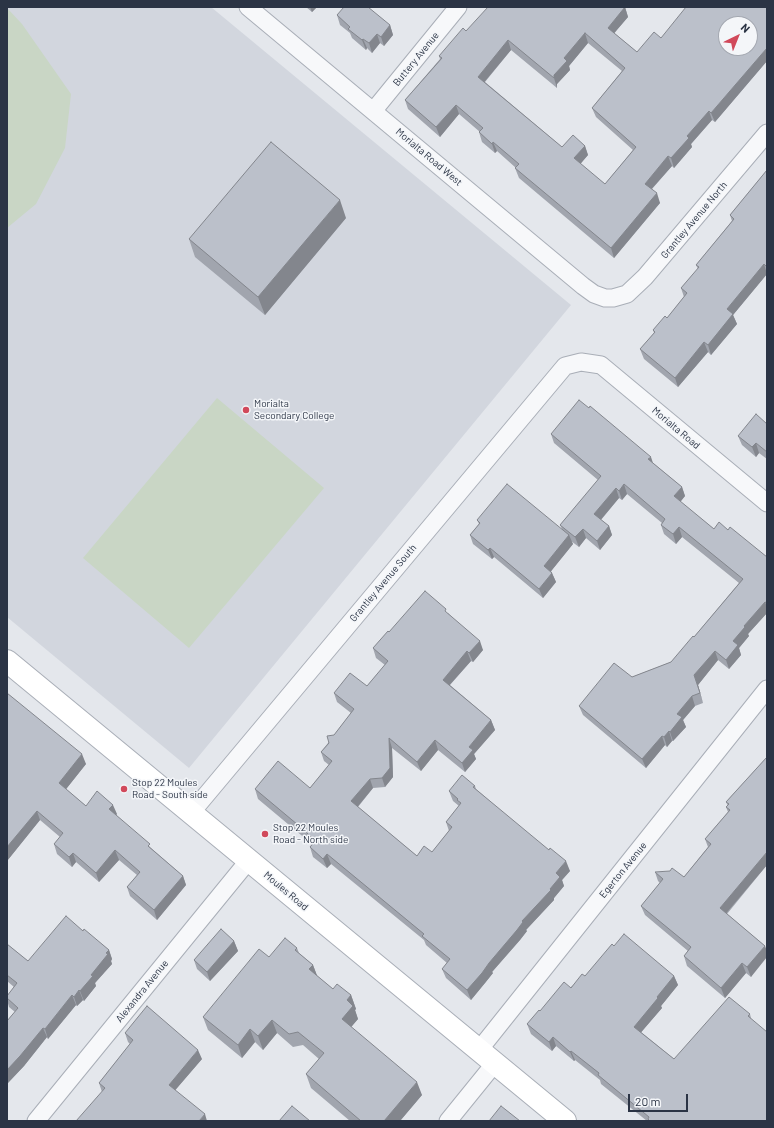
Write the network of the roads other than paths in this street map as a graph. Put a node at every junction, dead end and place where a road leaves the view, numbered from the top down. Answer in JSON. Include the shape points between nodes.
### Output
{"nodes":[{"id":1,"x":248,"y":7,"type":"edge"},
{"id":2,"x":458,"y":7,"type":"edge"},
{"id":3,"x":374,"y":110,"type":"junction"},
{"id":4,"x":767,"y":133,"type":"edge"},
{"id":5,"x":613,"y":298,"type":"joint"},
{"id":6,"x":581,"y":362,"type":"joint"},
{"id":7,"x":767,"y":503,"type":"edge"},
{"id":8,"x":7,"y":661,"type":"edge"},
{"id":9,"x":767,"y":689,"type":"edge"},
{"id":10,"x":192,"y":813,"type":"junction"},
{"id":11,"x":249,"y":860,"type":"junction"},
{"id":12,"x":479,"y":1050,"type":"junction"},
{"id":13,"x":496,"y":1064,"type":"junction"},
{"id":14,"x":36,"y":1121,"type":"edge"},
{"id":15,"x":448,"y":1121,"type":"edge"},
{"id":16,"x":565,"y":1121,"type":"edge"}],
"edges":[{"from":1,"to":3,"type":"street","name":"Morialta Road West"},
{"from":2,"to":3,"type":"street","name":"Buttery Avenue"},
{"from":3,"to":5,"type":"street","name":"Morialta Road West","via":[[583,286],[594,294]]},
{"from":4,"to":5,"type":"street","name":"Grantley Avenue North","via":[[645,276],[627,294]]},
{"from":6,"to":7,"type":"street","name":"Morialta Road","via":[[601,365]]},
{"from":6,"to":10,"type":"street","name":"Grantley Avenue South","via":[[565,366]]},
{"from":8,"to":10,"type":"main road","name":"Moules Road"},
{"from":9,"to":12,"type":"street","name":"Egerton Avenue"},
{"from":10,"to":11,"type":"main road","name":"Moules Road"},
{"from":11,"to":12,"type":"main road","name":"Moules Road"},
{"from":11,"to":14,"type":"street","name":"Alexandra Avenue"},
{"from":12,"to":13,"type":"main road","name":"Moules Road"},
{"from":13,"to":15,"type":"street"},
{"from":13,"to":16,"type":"main road","name":"Moules Road"}]}
